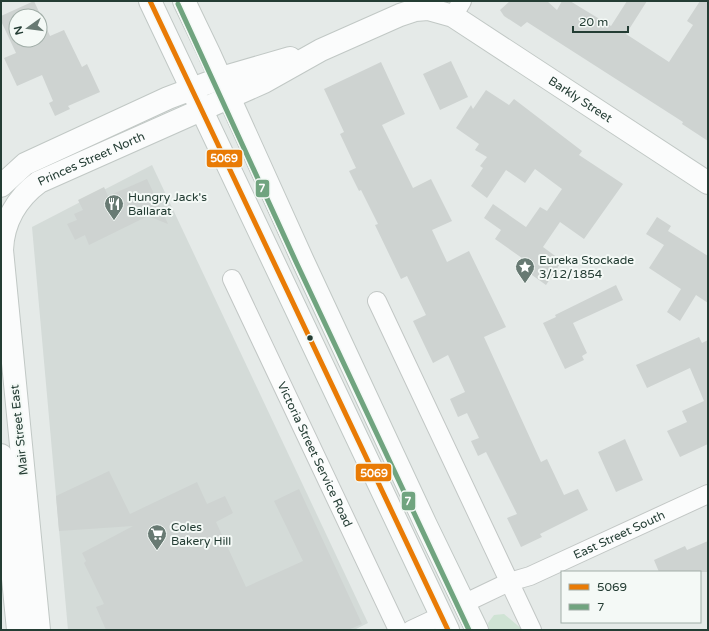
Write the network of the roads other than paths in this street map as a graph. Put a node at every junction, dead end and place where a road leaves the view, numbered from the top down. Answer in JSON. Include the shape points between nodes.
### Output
{"nodes":[{"id":1,"x":150,"y":1,"type":"edge"},
{"id":2,"x":184,"y":1,"type":"edge"},
{"id":3,"x":444,"y":7,"type":"edge"},
{"id":4,"x":192,"y":88,"type":"junction"},
{"id":5,"x":225,"y":88,"type":"junction"},
{"id":6,"x":202,"y":110,"type":"junction"},
{"id":7,"x":708,"y":183,"type":"edge"},
{"id":8,"x":1,"y":186,"type":"edge"},
{"id":9,"x":2,"y":230,"type":"edge"},
{"id":10,"x":232,"y":279,"type":"dead end"},
{"id":11,"x":377,"y":301,"type":"dead end"},
{"id":12,"x":1,"y":455,"type":"edge"},
{"id":13,"x":708,"y":494,"type":"edge"},
{"id":14,"x":509,"y":582,"type":"junction"},
{"id":15,"x":463,"y":604,"type":"junction"},
{"id":16,"x":445,"y":623,"type":"edge"},
{"id":17,"x":18,"y":630,"type":"edge"},
{"id":18,"x":39,"y":630,"type":"edge"},
{"id":19,"x":398,"y":630,"type":"edge"},
{"id":20,"x":410,"y":630,"type":"edge"},
{"id":21,"x":476,"y":630,"type":"edge"},
{"id":22,"x":532,"y":630,"type":"edge"}],
"edges":[{"from":1,"to":4,"type":"main road"},
{"from":2,"to":5,"type":"main road"},
{"from":3,"to":5,"type":"main road","via":[[415,10],[400,15],[321,50],[264,82]]},
{"from":3,"to":7,"type":"main road","name":"Barkly Street"},
{"from":4,"to":5,"type":"main road","name":"Princes Street North"},
{"from":4,"to":6,"type":"main road"},
{"from":4,"to":8,"type":"main road","name":"Princes Street North","via":[[34,159],[18,169]]},
{"from":5,"to":6,"type":"main road","name":"Princes Street North"},
{"from":5,"to":15,"type":"main road"},
{"from":6,"to":9,"type":"main road","name":"Princes Street North","via":[[39,182],[20,200]]},
{"from":6,"to":16,"type":"main road"},
{"from":9,"to":18,"type":"main road","name":"Mair Street East"},
{"from":10,"to":19,"type":"street","name":"Victoria Street Service Road"},
{"from":11,"to":14,"type":"street"},
{"from":12,"to":17,"type":"main road","name":"Mair Street East"},
{"from":13,"to":14,"type":"street","name":"East Street South","via":[[530,576]]},
{"from":14,"to":15,"type":"street","name":"East Street South"},
{"from":14,"to":22,"type":"street"},
{"from":15,"to":21,"type":"main road"},
{"from":16,"to":20,"type":"street"}]}
